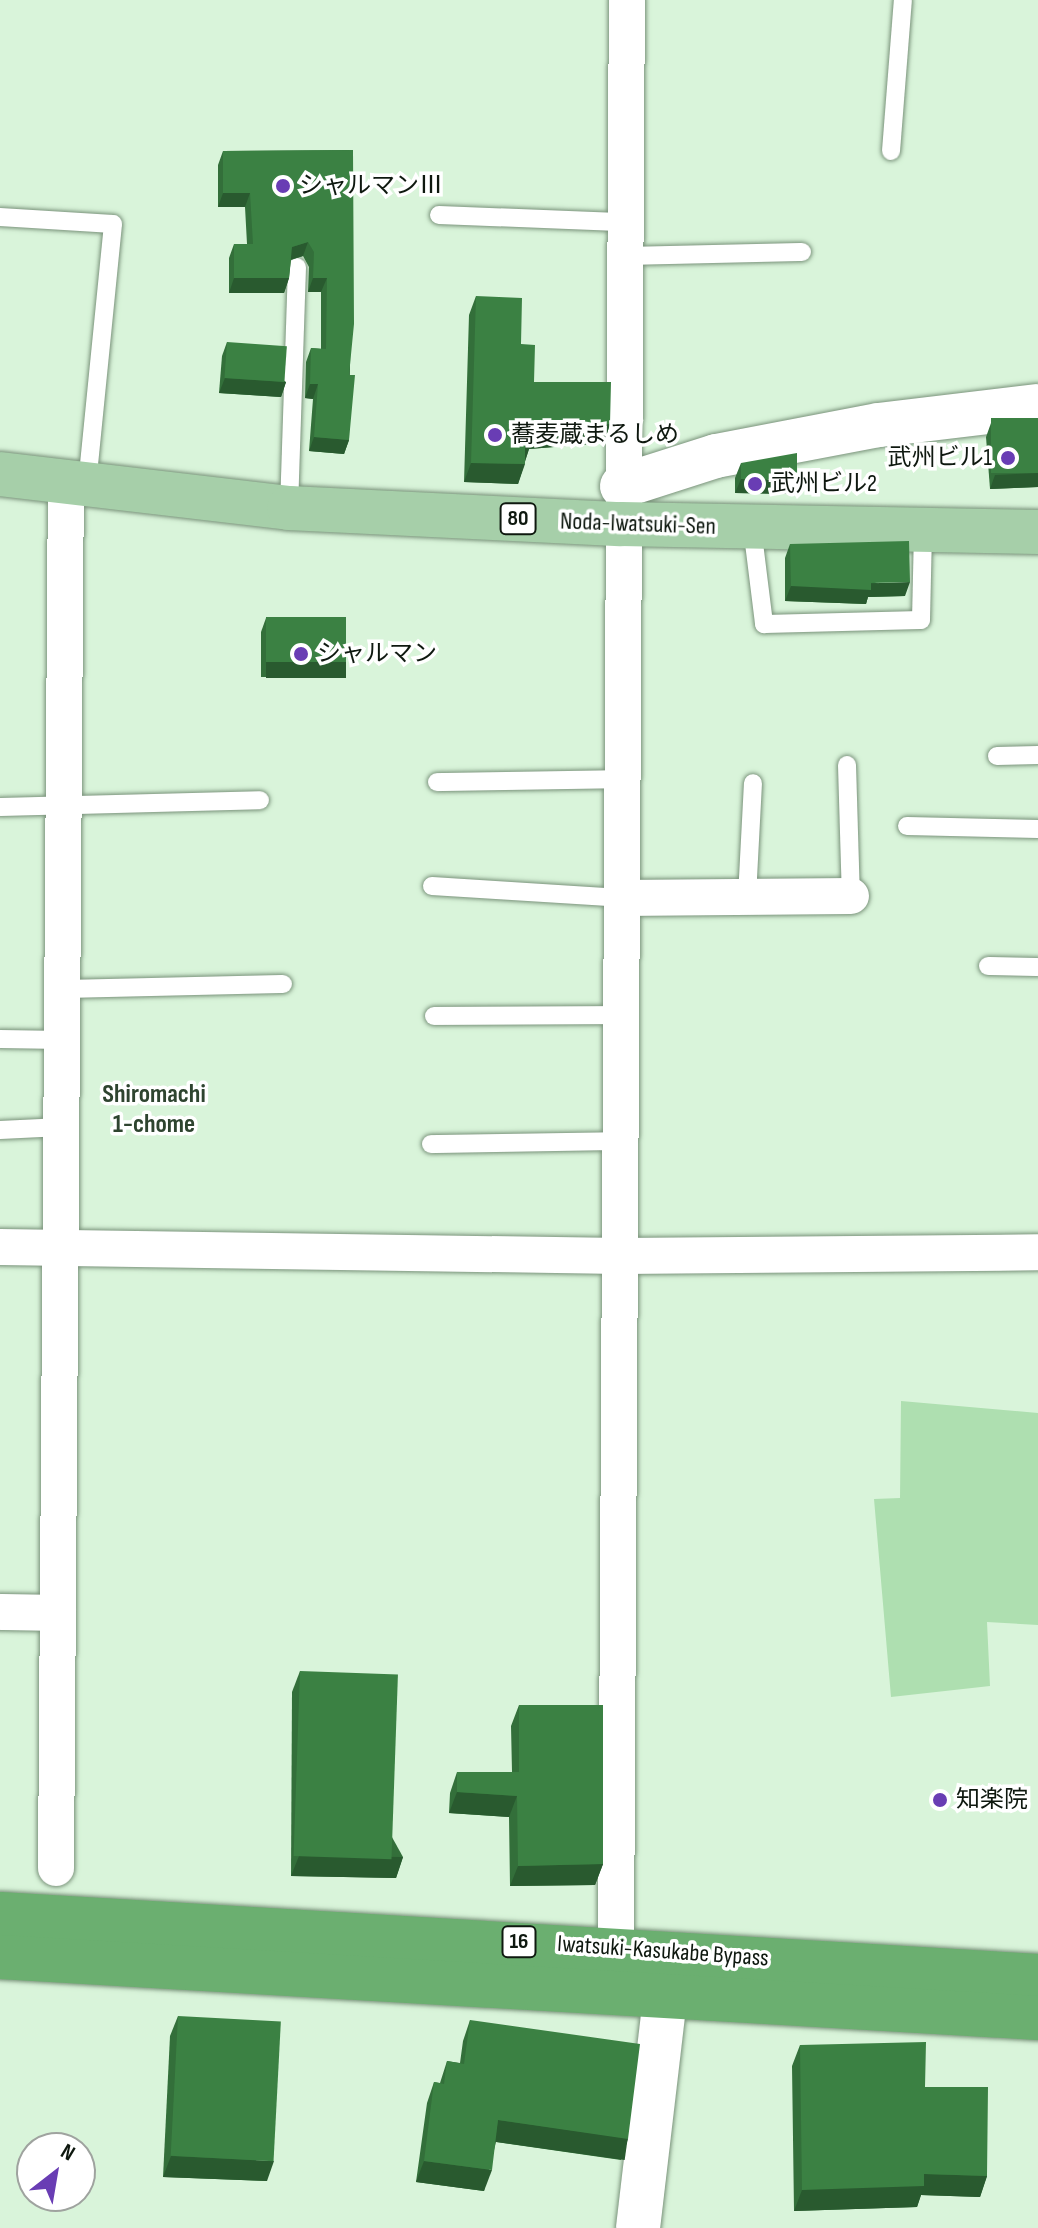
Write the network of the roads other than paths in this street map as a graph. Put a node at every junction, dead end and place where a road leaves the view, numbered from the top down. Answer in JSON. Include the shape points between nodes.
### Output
{"nodes":[{"id":1,"x":627,"y":0,"type":"edge"},
{"id":2,"x":903,"y":0,"type":"edge"},
{"id":3,"x":891,"y":151,"type":"dead end"},
{"id":4,"x":439,"y":215,"type":"dead end"},
{"id":5,"x":0,"y":217,"type":"edge"},
{"id":6,"x":625,"y":239,"type":"junction"},
{"id":7,"x":802,"y":252,"type":"dead end"},
{"id":8,"x":297,"y":267,"type":"dead end"},
{"id":9,"x":1038,"y":406,"type":"edge"},
{"id":10,"x":0,"y":474,"type":"edge"},
{"id":11,"x":77,"y":483,"type":"junction"},
{"id":12,"x":622,"y":505,"type":"junction"},
{"id":13,"x":289,"y":508,"type":"junction"},
{"id":14,"x":752,"y":527,"type":"junction"},
{"id":15,"x":923,"y":531,"type":"junction"},
{"id":16,"x":1038,"y":532,"type":"edge"},
{"id":17,"x":1038,"y":755,"type":"edge"},
{"id":18,"x":997,"y":756,"type":"dead end"},
{"id":19,"x":847,"y":765,"type":"dead end"},
{"id":20,"x":621,"y":779,"type":"junction"},
{"id":21,"x":437,"y":782,"type":"dead end"},
{"id":22,"x":753,"y":783,"type":"dead end"},
{"id":23,"x":260,"y":800,"type":"dead end"},
{"id":24,"x":65,"y":803,"type":"junction"},
{"id":25,"x":0,"y":807,"type":"edge"},
{"id":26,"x":907,"y":826,"type":"dead end"},
{"id":27,"x":1038,"y":829,"type":"edge"},
{"id":28,"x":432,"y":886,"type":"dead end"},
{"id":29,"x":851,"y":896,"type":"joint"},
{"id":30,"x":747,"y":897,"type":"junction"},
{"id":31,"x":621,"y":898,"type":"junction"},
{"id":32,"x":988,"y":966,"type":"dead end"},
{"id":33,"x":1038,"y":967,"type":"edge"},
{"id":34,"x":283,"y":984,"type":"dead end"},
{"id":35,"x":63,"y":989,"type":"junction"},
{"id":36,"x":621,"y":1015,"type":"junction"},
{"id":37,"x":434,"y":1016,"type":"dead end"},
{"id":38,"x":0,"y":1039,"type":"edge"},
{"id":39,"x":63,"y":1040,"type":"junction"},
{"id":40,"x":62,"y":1127,"type":"junction"},
{"id":41,"x":0,"y":1130,"type":"edge"},
{"id":42,"x":621,"y":1141,"type":"junction"},
{"id":43,"x":431,"y":1144,"type":"dead end"},
{"id":44,"x":0,"y":1247,"type":"edge"},
{"id":45,"x":60,"y":1247,"type":"junction"},
{"id":46,"x":1038,"y":1252,"type":"edge"},
{"id":47,"x":621,"y":1256,"type":"junction"},
{"id":48,"x":0,"y":1612,"type":"edge"},
{"id":49,"x":58,"y":1613,"type":"junction"},
{"id":50,"x":56,"y":1868,"type":"dead end"},
{"id":51,"x":0,"y":1914,"type":"edge"},
{"id":52,"x":616,"y":1947,"type":"junction"},
{"id":53,"x":0,"y":1957,"type":"edge"},
{"id":54,"x":1038,"y":1976,"type":"edge"},
{"id":55,"x":665,"y":1999,"type":"junction"},
{"id":56,"x":1038,"y":2018,"type":"edge"},
{"id":57,"x":638,"y":2228,"type":"edge"}],
"edges":[{"from":1,"to":6,"type":"street"},
{"from":2,"to":3,"type":"lane"},
{"from":4,"to":6,"type":"lane"},
{"from":5,"to":11,"type":"lane","via":[[113,224]]},
{"from":6,"to":7,"type":"lane"},
{"from":6,"to":12,"type":"street"},
{"from":8,"to":13,"type":"lane"},
{"from":9,"to":12,"type":"street","via":[[879,425],[716,456]]},
{"from":10,"to":11,"type":"main road","name":"Noda-Iwatsuki-Sen","number":"80"},
{"from":11,"to":13,"type":"main road","name":"Noda-Iwatsuki-Sen","number":"80"},
{"from":11,"to":24,"type":"street"},
{"from":12,"to":13,"type":"main road","name":"Noda-Iwatsuki-Sen","number":"80"},
{"from":12,"to":14,"type":"main road","name":"Noda-Iwatsuki-Sen","number":"80"},
{"from":12,"to":20,"type":"street"},
{"from":14,"to":15,"type":"main road","name":"Noda-Iwatsuki-Sen","number":"80"},
{"from":14,"to":15,"type":"lane","via":[[764,624],[921,620]]},
{"from":15,"to":16,"type":"main road","name":"Noda-Iwatsuki-Sen","number":"80"},
{"from":17,"to":18,"type":"lane"},
{"from":19,"to":29,"type":"lane"},
{"from":20,"to":21,"type":"lane"},
{"from":20,"to":31,"type":"street"},
{"from":22,"to":30,"type":"lane"},
{"from":23,"to":24,"type":"lane"},
{"from":24,"to":25,"type":"lane"},
{"from":24,"to":35,"type":"street"},
{"from":26,"to":27,"type":"lane"},
{"from":28,"to":31,"type":"lane"},
{"from":29,"to":30,"type":"street"},
{"from":30,"to":31,"type":"street"},
{"from":31,"to":36,"type":"street"},
{"from":32,"to":33,"type":"lane"},
{"from":34,"to":35,"type":"lane"},
{"from":35,"to":39,"type":"street"},
{"from":36,"to":37,"type":"lane"},
{"from":36,"to":42,"type":"street"},
{"from":38,"to":39,"type":"lane"},
{"from":39,"to":40,"type":"street"},
{"from":40,"to":41,"type":"lane"},
{"from":40,"to":45,"type":"street"},
{"from":42,"to":43,"type":"lane"},
{"from":42,"to":47,"type":"street"},
{"from":44,"to":45,"type":"street"},
{"from":45,"to":47,"type":"street"},
{"from":45,"to":49,"type":"street"},
{"from":46,"to":47,"type":"street"},
{"from":47,"to":52,"type":"street"},
{"from":48,"to":49,"type":"street"},
{"from":49,"to":50,"type":"street"},
{"from":51,"to":52,"type":"highway","name":"Iwatsuki-Kasukabe Bypass","number":"16"},
{"from":52,"to":54,"type":"highway","name":"Iwatsuki-Kasukabe Bypass","number":"16"},
{"from":53,"to":55,"type":"highway","name":"Iwatsuki-Kasukabe Bypass","number":"16"},
{"from":55,"to":56,"type":"highway","name":"Iwatsuki-Kasukabe Bypass","number":"16"},
{"from":55,"to":57,"type":"street"}]}
